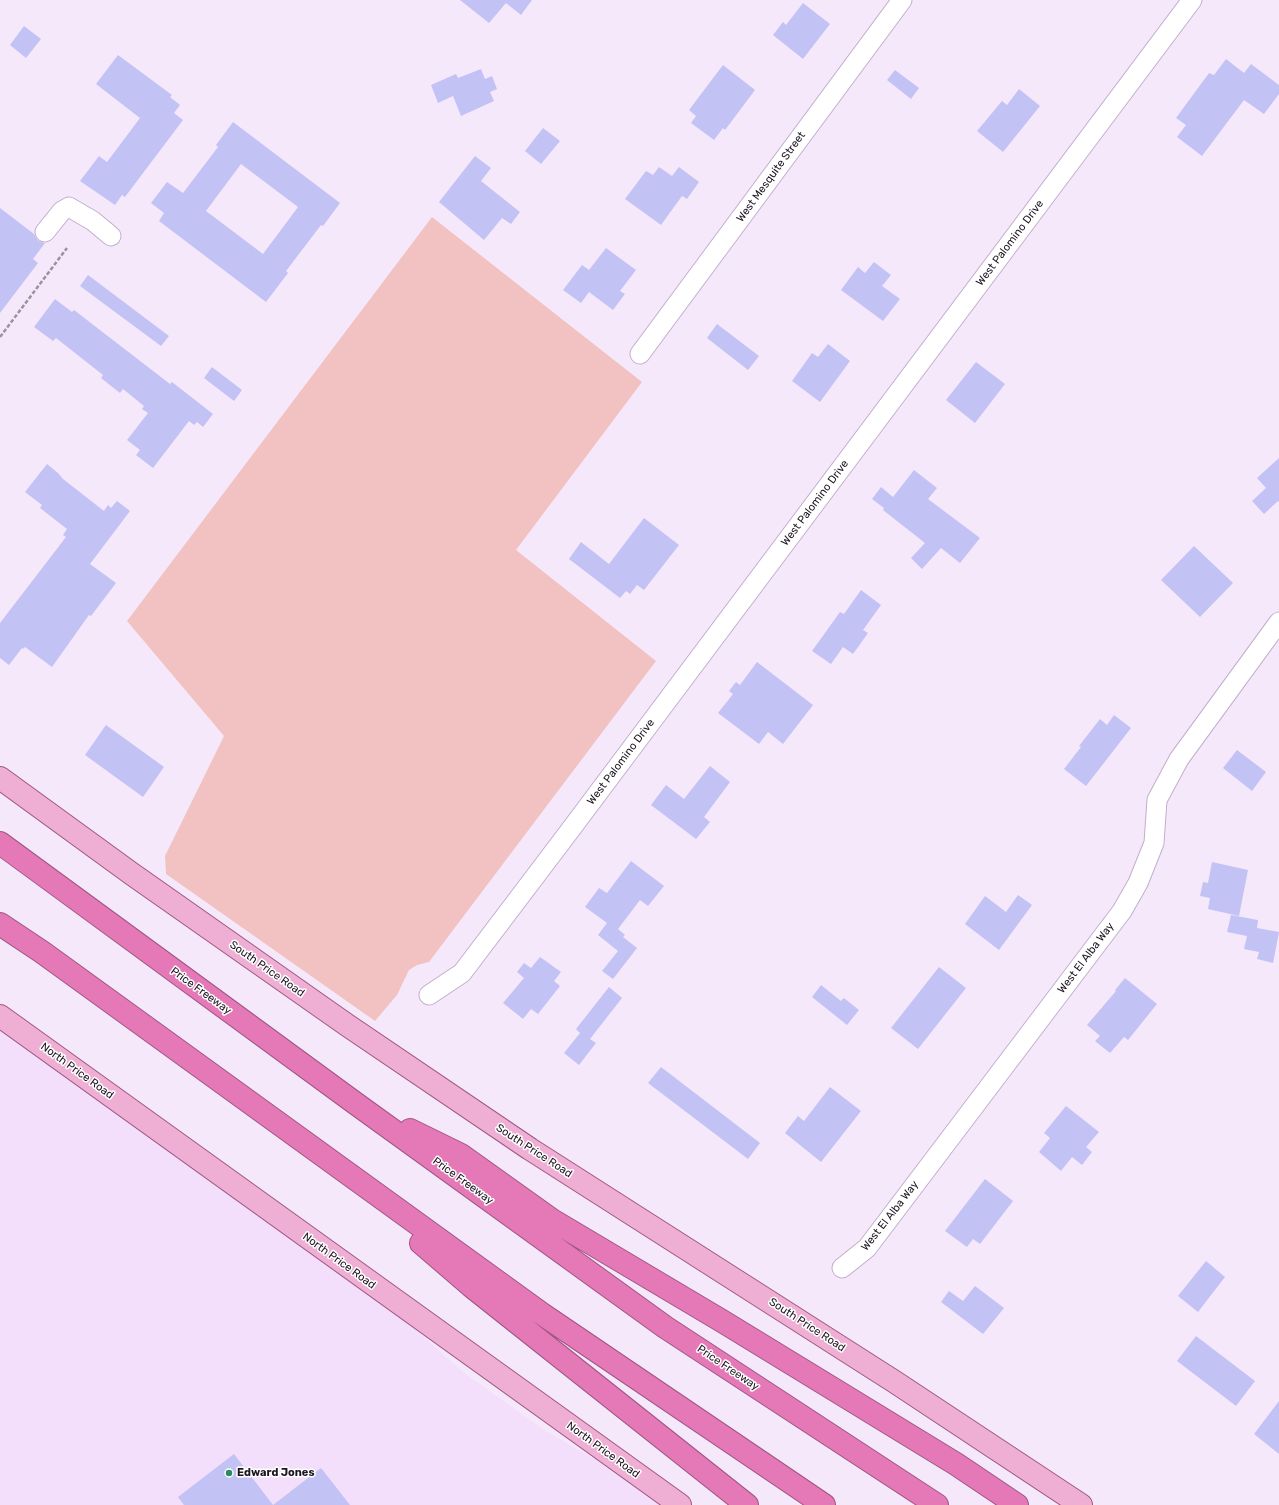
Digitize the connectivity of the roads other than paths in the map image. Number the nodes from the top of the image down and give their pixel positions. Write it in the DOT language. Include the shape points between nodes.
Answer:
graph roads {
  1 [pos="1192,0"];
  2 [pos="898,1"];
  3 [pos="45,232"];
  4 [pos="112,236"];
  5 [pos="640,354"];
  6 [pos="1279,622"];
  7 [pos="1,780"];
  8 [pos="0,843"];
  9 [pos="0,924"];
  10 [pos="428,995"];
  11 [pos="0,1016"];
  12 [pos="354,1104"];
  13 [pos="309,1145"];
  14 [pos="842,1268"];
  15 [pos="680,1505"];
  16 [pos="747,1505"];
  17 [pos="824,1505"];
  18 [pos="937,1505"];
  19 [pos="1017,1505"];
  20 [pos="1081,1505"];
  1 -- 10 [label="street, West Palomino Drive" via="462,973"];
  2 -- 5 [label="street, West Mesquite Street"];
  3 -- 4 [label="street" via="62,211 69,208 94,221"];
  6 -- 14 [label="street, West El Alba Way" via="1179,759 1157,800 1154,844 1138,883 1122,911 867,1248"];
  7 -- 20 [label="main road, South Price Road" via="347,1025 530,1149 895,1382"];
  8 -- 12 [label="highway, Price Freeway"];
  9 -- 13 [label="highway"];
  11 -- 15 [label="main road, North Price Road"];
  12 -- 18 [label="highway, Price Freeway" via="665,1327"];
  12 -- 19 [label="highway" via="461,1155 552,1220 956,1464"];
  13 -- 16 [label="highway" via="471,1286"];
  13 -- 17 [label="highway" via="542,1314"];
}
